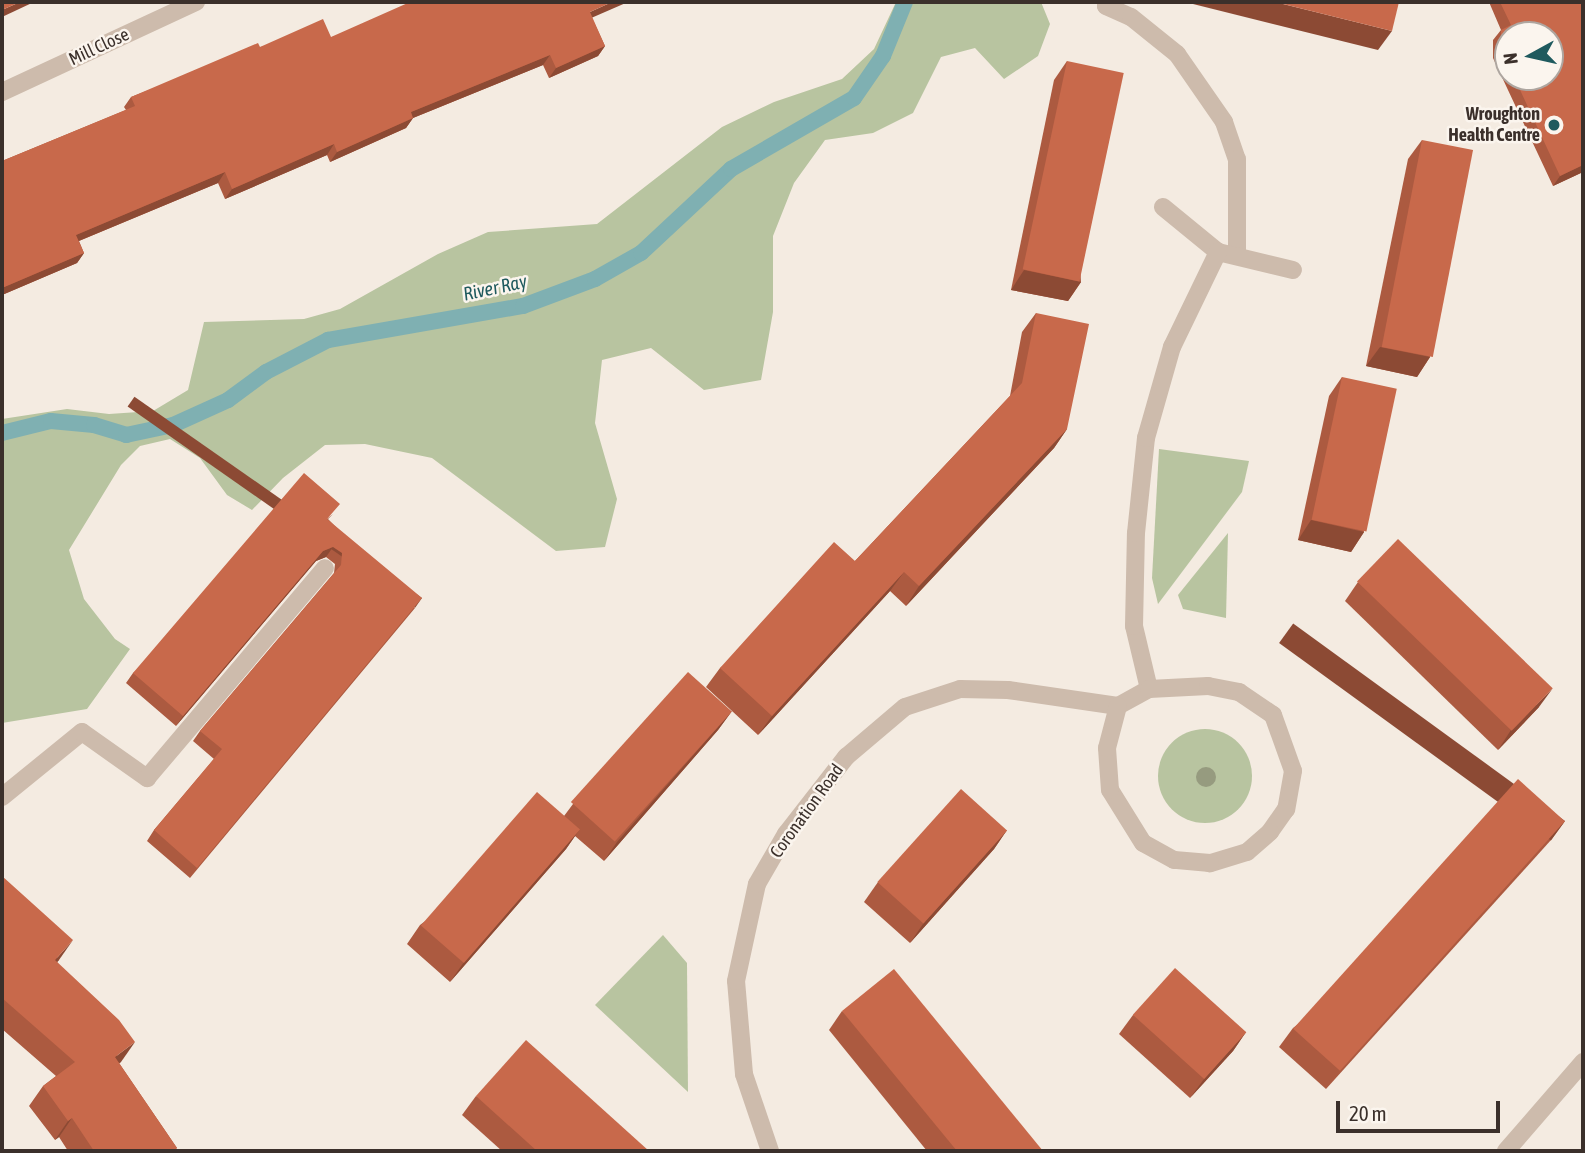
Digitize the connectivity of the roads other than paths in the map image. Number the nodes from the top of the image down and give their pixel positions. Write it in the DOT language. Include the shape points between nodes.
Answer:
graph roads {
  1 [pos="196,2"];
  2 [pos="1107,2"];
  3 [pos="2,92"];
  4 [pos="1163,207"];
  5 [pos="1218,252"];
  6 [pos="1237,256"];
  7 [pos="1293,270"];
  8 [pos="325,568"];
  9 [pos="1149,689"];
  10 [pos="1118,706"];
  11 [pos="2,797"];
  12 [pos="1583,1062"];
  13 [pos="770,1151"];
  14 [pos="1506,1151"];
  1 -- 3 [label="street, Mill Close"];
  2 -- 6 [label="street" via="1177,54 1224,122 1237,159"];
  4 -- 5 [label="street"];
  5 -- 6 [label="street"];
  5 -- 9 [label="street" via="1172,347 1146,438 1136,533 1134,626"];
  6 -- 7 [label="street"];
  8 -- 11 [label="street" via="147,778 82,732"];
  9 -- 10 [label="street"];
  9 -- 10 [label="street" via="1208,686 1239,692 1273,715 1293,772 1286,809 1270,832 1247,852 1210,863 1174,860 1143,843 1110,790 1107,748"];
  10 -- 13 [label="street, Coronation Road" via="1008,690 960,689 905,707 846,757 786,834 757,884 736,981 744,1074"];
  12 -- 14 [label="street"];
}
